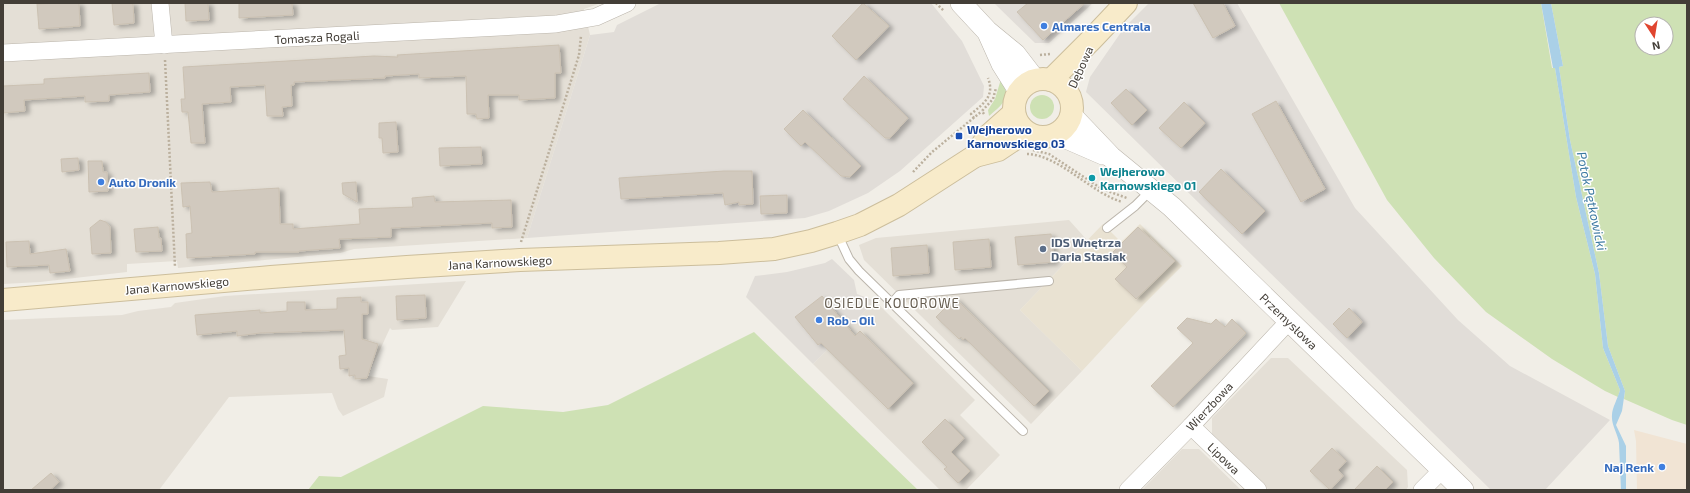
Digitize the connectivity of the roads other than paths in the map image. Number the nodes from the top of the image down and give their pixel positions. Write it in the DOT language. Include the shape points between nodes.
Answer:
graph roads {
  1 [pos="160,3"];
  2 [pos="627,3"];
  3 [pos="1126,3"];
  4 [pos="953,8"];
  5 [pos="1092,39"];
  6 [pos="164,46"];
  7 [pos="3,54"];
  8 [pos="1035,83"];
  9 [pos="1068,94"];
  10 [pos="1014,113"];
  11 [pos="1071,115"];
  12 [pos="1057,134"];
  13 [pos="1028,141"];
  14 [pos="974,156"];
  15 [pos="1111,158"];
  16 [pos="1142,199"];
  17 [pos="1107,228"];
  18 [pos="837,233"];
  19 [pos="1049,281"];
  20 [pos="3,300"];
  21 [pos="892,303"];
  22 [pos="1289,321"];
  23 [pos="1191,426"];
  24 [pos="1023,431"];
  25 [pos="1442,470"];
  26 [pos="1128,490"];
  27 [pos="1258,490"];
  28 [pos="1422,490"];
  29 [pos="1463,490"];
  1 -- 6 [label="street"];
  2 -- 6 [label="street, Tomasza Rogali" via="596,17 549,25"];
  3 -- 5 [label="main road, Dębowa"];
  4 -- 8 [label="street" via="987,31 1002,64"];
  5 -- 8 [label="main road, Dębowa"];
  5 -- 9 [label="main road, Dębowa"];
  6 -- 7 [label="street, Tomasza Rogali"];
  8 -- 9 [label="main road" via="1061,85"];
  8 -- 10 [label="main road" via="1014,102"];
  9 -- 11 [label="main road" via="1072,104"];
  10 -- 13 [label="main road"];
  10 -- 14 [label="main road, Jana Karnowskiego" via="988,136"];
  11 -- 12 [label="main road" via="1066,126"];
  11 -- 15 [label="street, Przemysłowa"];
  12 -- 13 [label="main road" via="1035,136"];
  12 -- 15 [label="street, Przemysłowa"];
  13 -- 14 [label="main road, Jana Karnowskiego"];
  14 -- 18 [label="main road, Jana Karnowskiego" via="899,205 860,225"];
  15 -- 16 [label="street, Przemysłowa"];
  16 -- 17 [label="lane"];
  16 -- 22 [label="street, Przemysłowa" via="1172,207"];
  18 -- 20 [label="main road, Jana Karnowskiego" via="774,249 520,260 271,277"];
  18 -- 21 [label="lane" via="849,259"];
  19 -- 21 [label="lane" via="899,295"];
  21 -- 24 [label="lane"];
  22 -- 23 [label="street, Wierzbowa"];
  22 -- 25 [label="street, Przemysłowa"];
  23 -- 26 [label="street, Wierzbowa"];
  23 -- 27 [label="street, Lipowa"];
  25 -- 28 [label="street"];
  25 -- 29 [label="street, Przemysłowa"];
}
